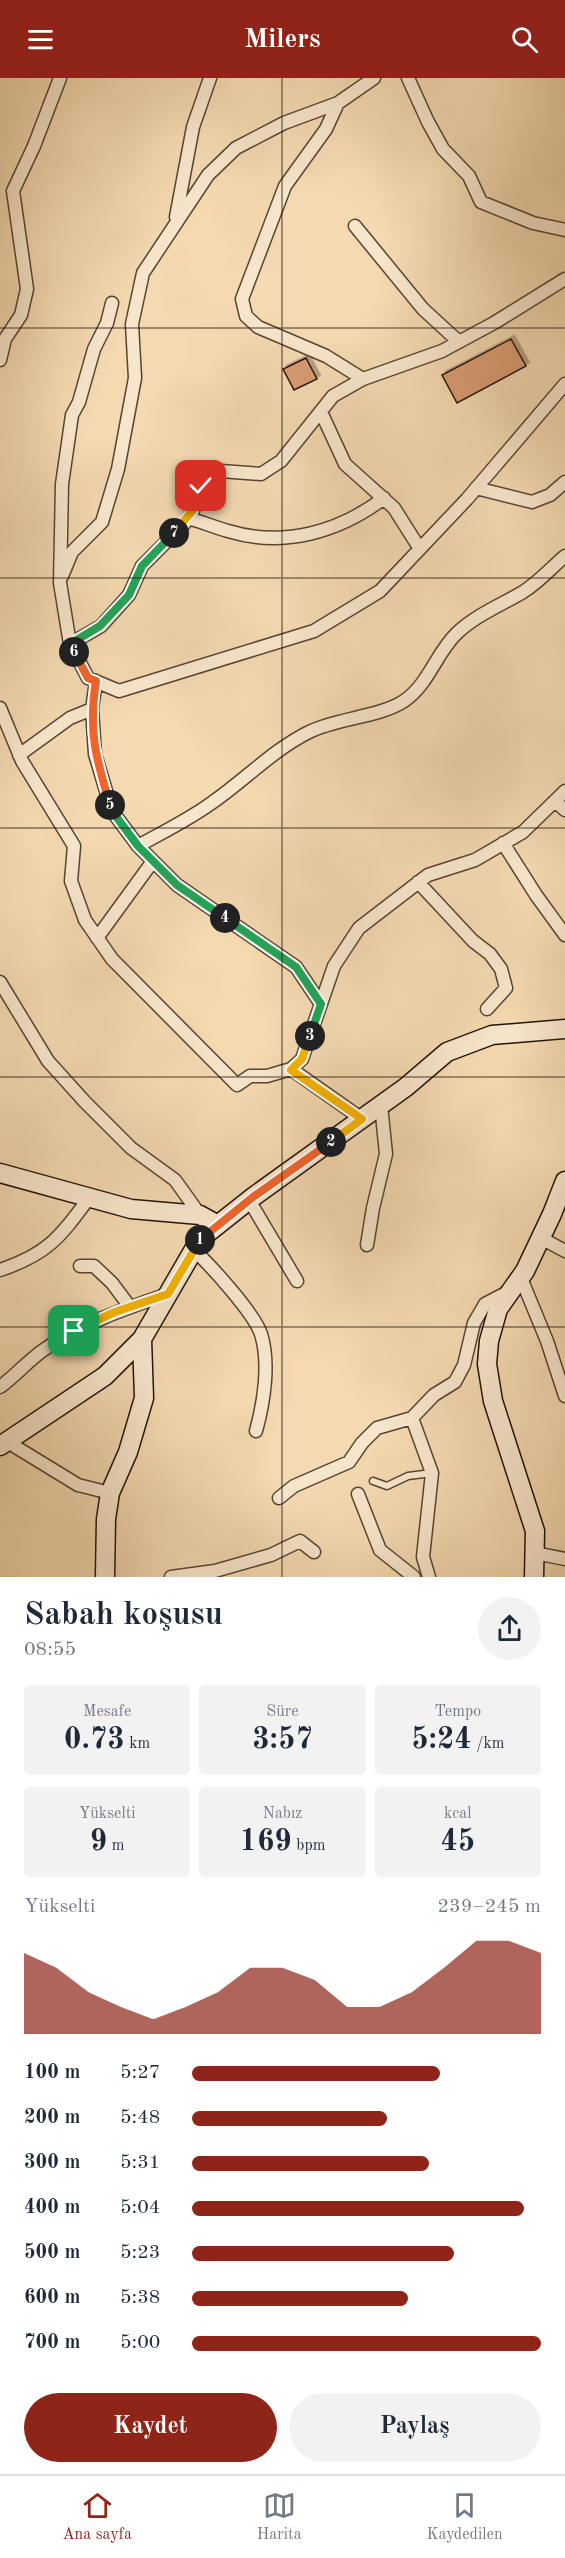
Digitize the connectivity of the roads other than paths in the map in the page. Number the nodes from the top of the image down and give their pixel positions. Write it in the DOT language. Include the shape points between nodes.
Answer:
graph roads {
  1 [pos="60,78"];
  2 [pos="210,78"];
  3 [pos="374,78"];
  4 [pos="408,78"];
  5 [pos="338,104"];
  6 [pos="174,224"];
  7 [pos="355,226"];
  8 [pos="565,230"];
  9 [pos="565,279"];
  10 [pos="112,303"];
  11 [pos="459,342"];
  12 [pos="0,360"];
  13 [pos="363,379"];
  14 [pos="565,384"];
  15 [pos="321,412"];
  16 [pos="565,482"];
  17 [pos="476,488"];
  18 [pos="384,498"];
  19 [pos="188,518"];
  20 [pos="420,549"];
  21 [pos="565,556"];
  22 [pos="60,583"];
  23 [pos="70,644"];
  24 [pos="96,681"];
  25 [pos="0,708"];
  26 [pos="92,709"];
  27 [pos="19,754"];
  28 [pos="565,791"];
  29 [pos="555,801"];
  30 [pos="565,810"];
  31 [pos="503,843"];
  32 [pos="138,846"];
  33 [pos="153,861"];
  34 [pos="418,882"];
  35 [pos="565,935"];
  36 [pos="98,938"];
  37 [pos="0,982"];
  38 [pos="321,1004"];
  39 [pos="487,1009"];
  40 [pos="565,1029"];
  41 [pos="291,1070"];
  42 [pos="381,1105"];
  43 [pos="362,1119"];
  44 [pos="0,1173"];
  45 [pos="565,1181"];
  46 [pos="89,1198"];
  47 [pos="249,1200"];
  48 [pos="200,1215"];
  49 [pos="218,1225"];
  50 [pos="541,1238"];
  51 [pos="367,1245"];
  52 [pos="194,1250"];
  53 [pos="565,1251"];
  54 [pos="80,1266"];
  55 [pos="0,1270"];
  56 [pos="297,1281"];
  57 [pos="516,1284"];
  58 [pos="168,1294"];
  59 [pos="130,1307"];
  60 [pos="142,1339"];
  61 [pos="0,1387"];
  62 [pos="565,1396"];
  63 [pos="412,1418"];
  64 [pos="255,1431"];
  65 [pos="3,1443"];
  66 [pos="432,1473"];
  67 [pos="373,1481"];
  68 [pos="110,1493"];
  69 [pos="358,1494"];
  70 [pos="279,1497"];
  71 [pos="314,1552"];
  72 [pos="534,1553"];
  73 [pos="565,1559"];
  74 [pos="105,1577"];
  75 [pos="171,1577"];
  76 [pos="414,1577"];
  77 [pos="429,1577"];
  78 [pos="534,1577"];
  1 -- 12 [label="street" via="13,191 27,289 21,315 5,339"];
  2 -- 6 [label="street" via="193,127"];
  3 -- 5 [label="street"];
  4 -- 8 [label="street" via="443,149 469,176 481,202 533,223"];
  5 -- 6 [label="street" via="284,123 236,148 208,175"];
  5 -- 13 [label="street" via="326,129 285,186 242,299 246,316 258,327 326,356"];
  6 -- 22 [label="street" via="143,273 132,324 135,378 118,469 102,522 72,552"];
  7 -- 11 [label="street" via="423,309"];
  9 -- 11 [label="street"];
  10 -- 22 [label="street" via="72,415 62,484"];
  11 -- 13 [label="street"];
  13 -- 15 [label="street" via="333,396"];
  14 -- 17 [label="street"];
  15 -- 18 [label="street" via="345,464"];
  15 -- 19 [label="street" via="281,461 261,474 213,474 201,486"];
  16 -- 17 [label="street" via="550,495 532,502"];
  17 -- 20 [label="street"];
  18 -- 19 [label="street" via="333,528 302,537 229,532"];
  18 -- 20 [label="street"];
  19 -- 23 [label="street" via="142,566 129,595 100,626"];
  20 -- 24 [label="street" via="380,591 314,631 119,691"];
  21 -- 32 [label="street" via="531,586 459,632 428,676 404,701 308,733 252,770 212,803"];
  22 -- 23 [label="street"];
  23 -- 24 [label="street" via="88,678"];
  24 -- 26 [label="street"];
  25 -- 27 [label="street"];
  26 -- 27 [label="street" via="70,718"];
  26 -- 32 [label="street" via="94,754 112,811"];
  27 -- 36 [label="street" via="74,846 71,881 86,920"];
  28 -- 29 [label="street"];
  29 -- 30 [label="street"];
  29 -- 31 [label="street" via="523,832"];
  31 -- 34 [label="street" via="475,860"];
  31 -- 35 [label="street"];
  32 -- 33 [label="street"];
  33 -- 36 [label="street"];
  33 -- 38 [label="street" via="177,885 296,967"];
  34 -- 38 [label="street" via="359,928 334,966"];
  34 -- 39 [label="street" via="501,969 506,988"];
  36 -- 41 [label="street" via="138,987 237,1085 250,1076"];
  37 -- 48 [label="street" via="48,1061 131,1148 174,1180"];
  38 -- 41 [label="street" via="302,1059"];
  40 -- 42 [label="street" via="492,1035 447,1052"];
  41 -- 43 [label="street"];
  42 -- 43 [label="street"];
  42 -- 51 [label="street" via="386,1154"];
  43 -- 47 [label="street"];
  44 -- 46 [label="street"];
  45 -- 50 [label="street"];
  46 -- 48 [label="street" via="131,1209"];
  46 -- 55 [label="street" via="43,1252"];
  47 -- 49 [label="street"];
  47 -- 56 [label="street"];
  48 -- 49 [label="street"];
  49 -- 52 [label="street" via="200,1239"];
  50 -- 53 [label="street"];
  50 -- 57 [label="street"];
  52 -- 58 [label="street"];
  52 -- 64 [label="street" via="261,1332 264,1400"];
  54 -- 59 [label="street" via="94,1266"];
  57 -- 62 [label="street" via="547,1341"];
  57 -- 63 [label="street" via="485,1304 474,1323 464,1365 455,1382 434,1395"];
  57 -- 72 [label="street" via="498,1309 489,1341 488,1364 493,1401 535,1531"];
  58 -- 59 [label="street"];
  58 -- 60 [label="street"];
  59 -- 61 [label="street" via="74,1331 40,1352"];
  60 -- 65 [label="street" via="105,1376"];
  60 -- 68 [label="street" via="144,1398 128,1452"];
  63 -- 66 [label="street"];
  63 -- 70 [label="street" via="377,1428 349,1462 294,1486"];
  65 -- 68 [label="street" via="78,1485"];
  66 -- 67 [label="lane" via="408,1476 387,1486"];
  66 -- 77 [label="street" via="423,1557"];
  68 -- 74 [label="street"];
  69 -- 76 [label="street" via="380,1550"];
  71 -- 75 [label="street" via="300,1541 271,1555 215,1571"];
  72 -- 73 [label="street"];
  72 -- 78 [label="street"];
}
